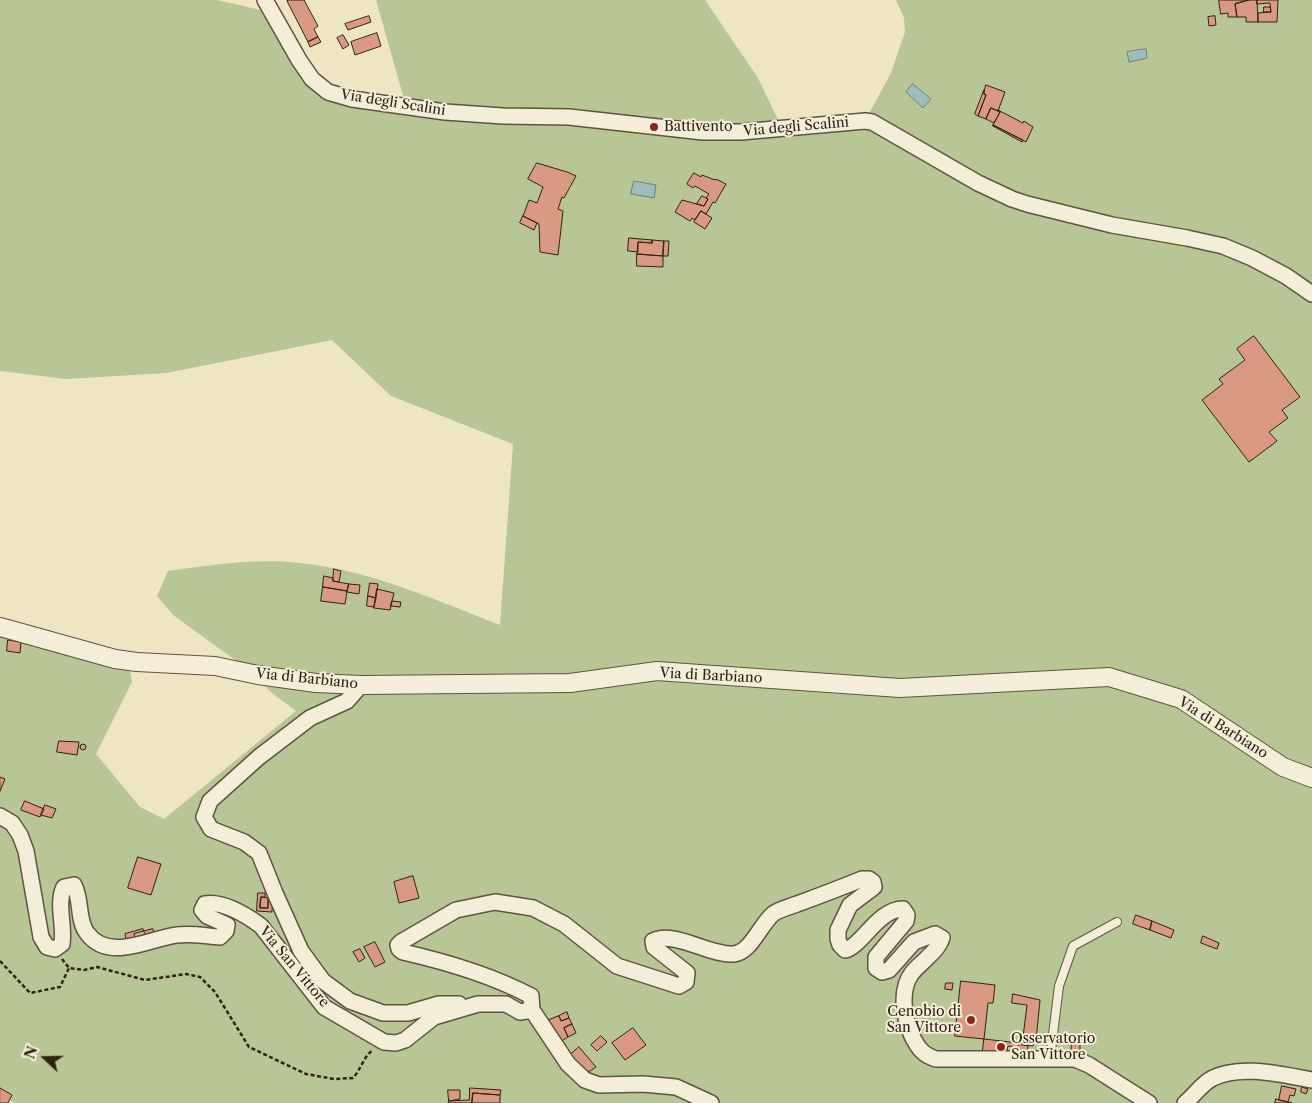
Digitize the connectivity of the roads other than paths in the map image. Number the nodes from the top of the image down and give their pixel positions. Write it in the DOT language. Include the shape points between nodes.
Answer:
graph roads {
  1 [pos="266,0"];
  2 [pos="1312,294"];
  3 [pos="0,627"];
  4 [pos="361,685"];
  5 [pos="1312,778"];
  6 [pos="0,816"];
  7 [pos="1117,922"];
  8 [pos="478,1004"];
  9 [pos="532,1010"];
  10 [pos="1050,1059"];
  11 [pos="1312,1080"];
  12 [pos="711,1103"];
  13 [pos="1149,1103"];
  14 [pos="1184,1103"];
  1 -- 2 [label="street, Via degli Scalini" via="312,79 328,92 352,99 446,112 568,117 703,132 872,122 1012,199 1112,225 1223,246 1286,276"];
  3 -- 4 [label="street, Via di Barbiano" via="122,660 215,666 316,683"];
  4 -- 5 [label="street, Via di Barbiano" via="570,683 657,672 900,688 1109,677 1181,699 1283,767"];
  4 -- 8 [label="street, Via San Vittore" via="347,701 310,718 259,756 210,801 204,817 211,829 244,842 259,853 301,951 323,981 350,1000 383,1013 408,1013 439,1004"];
  6 -- 8 [label="street, Via San Vittore" via="12,823 26,850 41,937 47,947 55,949 62,944 60,896 64,887 74,885 78,892 82,923 87,933 105,946 120,948 178,935 220,936 227,925 202,910 205,904 215,903 251,918 261,926 324,1007 384,1042 405,1040 434,1017"];
  7 -- 10 [label="lane" via="1073,946 1059,986"];
  8 -- 9 [label="street, Via San Vittore" via="506,1004 520,1012"];
  9 -- 10 [label="street" via="530,996 506,983 440,960 402,952 398,945 456,910 496,902 533,908 564,924 617,966 680,986 686,982 687,973 654,947 653,941 670,939 736,954 746,949 774,912 869,879 874,887 850,905 838,930 840,945 845,950 896,909 903,909 906,921 876,957 876,968 882,972 889,970 914,942 935,934 942,938 940,945 912,974 906,988 904,1004 908,1028 926,1056 936,1059"];
  9 -- 12 [label="street" via="568,1064 585,1080 599,1084 676,1087"];
  10 -- 13 [label="street" via="1076,1059"];
  11 -- 14 [label="street" via="1257,1070 1228,1073 1205,1083"];
}
